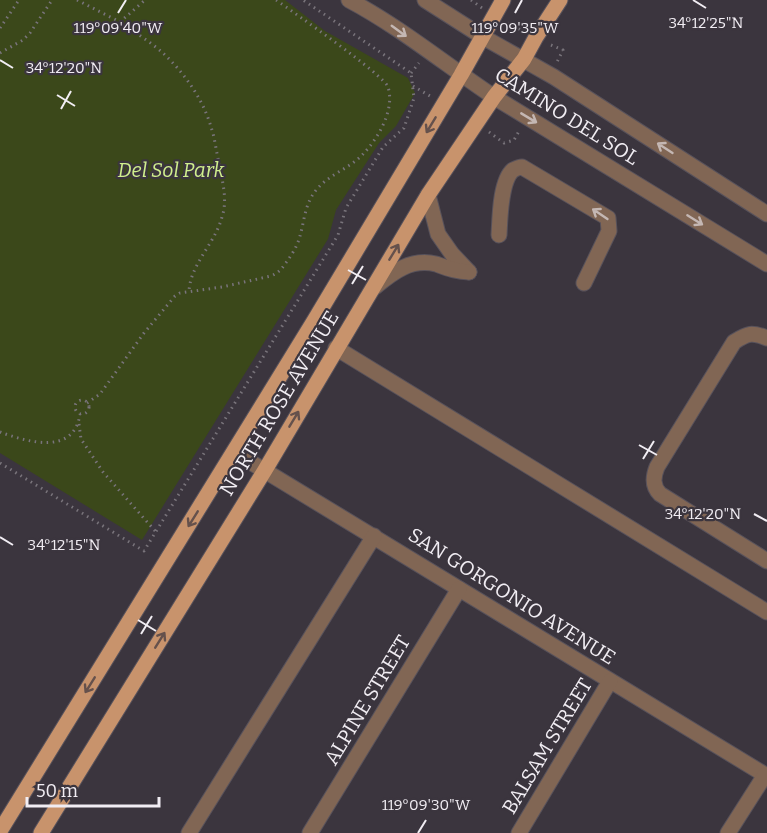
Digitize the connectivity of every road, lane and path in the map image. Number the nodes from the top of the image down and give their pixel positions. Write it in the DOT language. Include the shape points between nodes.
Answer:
graph roads {
  1 [pos="20,0"];
  2 [pos="52,0"];
  3 [pos="77,0"];
  4 [pos="145,0"];
  5 [pos="276,0"];
  6 [pos="303,0"];
  7 [pos="349,0"];
  8 [pos="425,0"];
  9 [pos="503,0"];
  10 [pos="560,0"];
  11 [pos="120,22"];
  12 [pos="0,28"];
  13 [pos="483,37"];
  14 [pos="0,52"];
  15 [pos="524,60"];
  16 [pos="461,75"];
  17 [pos="494,97"];
  18 [pos="428,195"];
  19 [pos="767,214"];
  20 [pos="499,235"];
  21 [pos="767,264"];
  22 [pos="584,283"];
  23 [pos="371,291"];
  24 [pos="189,292"];
  25 [pos="767,338"];
  26 [pos="336,348"];
  27 [pos="87,403"];
  28 [pos="80,414"];
  29 [pos="79,424"];
  30 [pos="0,432"];
  31 [pos="234,452"];
  32 [pos="0,463"];
  33 [pos="265,470"];
  34 [pos="156,532"];
  35 [pos="374,536"];
  36 [pos="767,561"];
  37 [pos="459,589"];
  38 [pos="767,612"];
  39 [pos="610,681"];
  40 [pos="766,776"];
  41 [pos="0,831"];
  42 [pos="41,833"];
  43 [pos="189,833"];
  44 [pos="310,833"];
  45 [pos="519,833"];
  46 [pos="728,833"];
  1 -- 12 [label="path"];
  2 -- 14 [label="path" via="23,40"];
  3 -- 11 [label="path"];
  4 -- 11 [label="path"];
  5 -- 24 [label="path" via="387,84 387,116 364,154 328,178 313,194 295,248 278,273"];
  6 -- 34 [label="path" via="411,73 414,98 404,128 383,147 346,208 338,235"];
  7 -- 16 [label="street, CAMINO DEL SOL, one-way" via="376,14"];
  8 -- 13 [label="street, CAMINO DEL SOL"];
  9 -- 13 [label="main road, NORTH ROSE AVENUE"];
  10 -- 15 [label="main road, NORTH ROSE AVENUE"];
  11 -- 24 [label="path" via="163,53 187,79 211,127 225,203 214,237 191,275"];
  13 -- 15 [label="street, CAMINO DEL SOL"];
  13 -- 16 [label="main road, NORTH ROSE AVENUE"];
  15 -- 17 [label="main road, NORTH ROSE AVENUE"];
  19 -- 15 [label="street, CAMINO DEL SOL, one-way"];
  16 -- 17 [label="street, CAMINO DEL SOL"];
  16 -- 31 [label="main road, NORTH ROSE AVENUE, one-way"];
  17 -- 18 [label="main road, NORTH ROSE AVENUE"];
  17 -- 21 [label="street, CAMINO DEL SOL, one-way"];
  23 -- 18 [label="main road, NORTH ROSE AVENUE, one-way"];
  18 -- 23 [label="street" via="438,234 468,272 421,262 401,267"];
  22 -- 20 [label="street, one-way" via="609,231 608,218 522,166 507,177"];
  23 -- 26 [label="main road, NORTH ROSE AVENUE"];
  24 -- 27 [label="path" via="175,296 100,394"];
  25 -- 36 [label="street" via="751,333 734,342 654,474 655,489 660,494"];
  33 -- 26 [label="main road, NORTH ROSE AVENUE, one-way"];
  26 -- 38 [label="street"];
  27 -- 28 [label="path" via="88,411"];
  27 -- 28 [label="path" via="77,402 75,409"];
  28 -- 29 [label="path"];
  29 -- 30 [label="path" via="60,441 41,443"];
  29 -- 34 [label="path" via="81,439 103,472"];
  31 -- 33 [label="street, SAN GORGONIO AVENUE"];
  31 -- 41 [label="main road, NORTH ROSE AVENUE, one-way"];
  32 -- 34 [label="path" via="144,551"];
  33 -- 35 [label="street, SAN GORGONIO AVENUE"];
  42 -- 33 [label="main road, NORTH ROSE AVENUE, one-way"];
  35 -- 37 [label="street, SAN GORGONIO AVENUE"];
  35 -- 43 [label="street"];
  37 -- 39 [label="street, SAN GORGONIO AVENUE"];
  37 -- 44 [label="street, ALPINE STREET"];
  39 -- 40 [label="street, SAN GORGONIO AVENUE"];
  39 -- 45 [label="street, BALSAM STREET"];
  40 -- 46 [label="street"];
}
